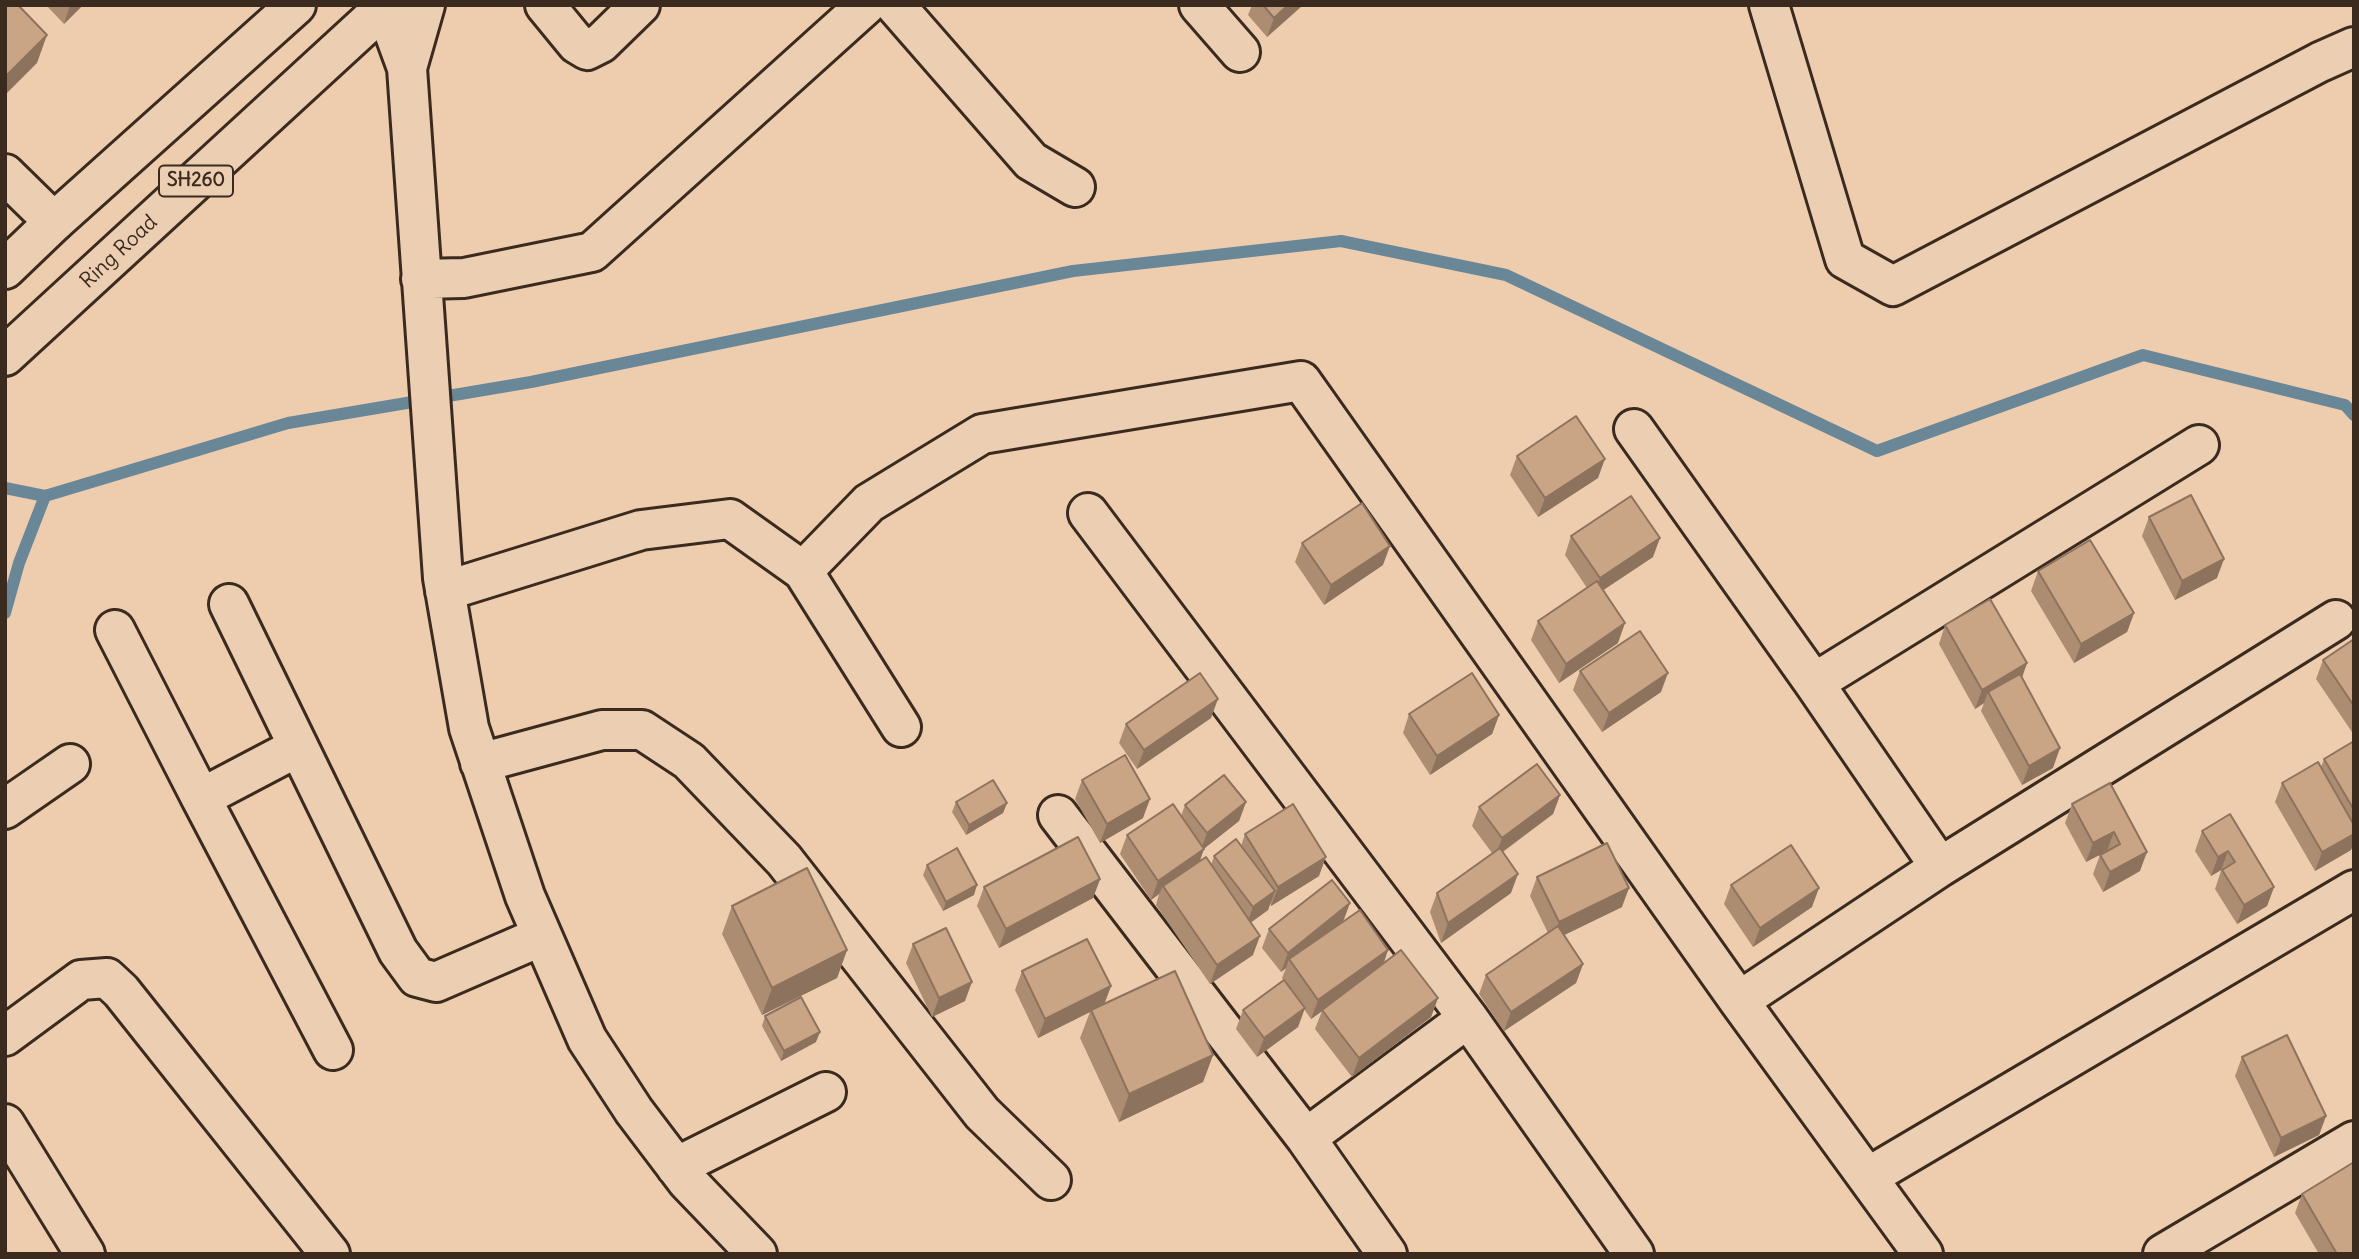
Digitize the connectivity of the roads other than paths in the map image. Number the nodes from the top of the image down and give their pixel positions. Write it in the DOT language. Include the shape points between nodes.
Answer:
graph roads {
  1 [pos="264,5"];
  2 [pos="296,5"];
  3 [pos="425,5"];
  4 [pos="545,5"];
  5 [pos="640,5"];
  6 [pos="866,5"];
  7 [pos="895,5"];
  8 [pos="1199,5"];
  9 [pos="1769,5"];
  10 [pos="385,6"];
  11 [pos="252,45"];
  12 [pos="2354,47"];
  13 [pos="1240,52"];
  14 [pos="407,68"];
  15 [pos="5,174"];
  16 [pos="1075,187"];
  17 [pos="54,222"];
  18 [pos="5,269"];
  19 [pos="422,279"];
  20 [pos="5,356"];
  21 [pos="1634,429"];
  22 [pos="2199,445"];
  23 [pos="1088,513"];
  24 [pos="803,571"];
  25 [pos="445,591"];
  26 [pos="229,604"];
  27 [pos="2336,620"];
  28 [pos="115,630"];
  29 [pos="1814,683"];
  30 [pos="901,727"];
  31 [pos="298,747"];
  32 [pos="480,763"];
  33 [pos="69,764"];
  34 [pos="201,798"];
  35 [pos="5,809"];
  36 [pos="1058,815"];
  37 [pos="1940,867"];
  38 [pos="2354,890"];
  39 [pos="542,936"];
  40 [pos="1739,1000"];
  41 [pos="1468,1017"];
  42 [pos="5,1036"];
  43 [pos="333,1050"];
  44 [pos="826,1092"];
  45 [pos="5,1124"];
  46 [pos="1306,1138"];
  47 [pos="2354,1141"];
  48 [pos="676,1167"];
  49 [pos="1868,1177"];
  50 [pos="1051,1180"];
  51 [pos="85,1254"];
  52 [pos="330,1254"];
  53 [pos="757,1254"];
  54 [pos="1387,1254"];
  55 [pos="1634,1254"];
  56 [pos="1923,1254"];
  57 [pos="2163,1254"];
  1 -- 11 [label="main road"];
  2 -- 11 [label="main road, SH260"];
  3 -- 14 [label="main road"];
  4 -- 5 [label="main road" via="587,50 601,43"];
  6 -- 19 [label="main road" via="592,251 464,278"];
  7 -- 16 [label="main road" via="1031,161"];
  8 -- 13 [label="main road"];
  9 -- 12 [label="main road" via="1845,259 1893,286"];
  10 -- 14 [label="main road"];
  10 -- 20 [label="main road, Ring Road / SH260"];
  11 -- 17 [label="main road, SH260"];
  14 -- 19 [label="main road"];
  15 -- 17 [label="main road"];
  17 -- 18 [label="main road, SH260"];
  19 -- 25 [label="main road"];
  21 -- 29 [label="main road"];
  22 -- 29 [label="main road"];
  23 -- 41 [label="main road"];
  24 -- 25 [label="main road" via="730,519 641,530"];
  24 -- 30 [label="main road"];
  24 -- 40 [label="main road" via="869,503 982,434 1301,381"];
  25 -- 32 [label="main road" via="469,728"];
  26 -- 31 [label="main road"];
  27 -- 37 [label="main road"];
  28 -- 34 [label="main road"];
  29 -- 37 [label="main road"];
  31 -- 34 [label="main road"];
  31 -- 39 [label="main road" via="398,951 417,977 436,982"];
  32 -- 39 [label="main road"];
  32 -- 50 [label="main road" via="602,730 642,730 680,754 784,860 982,1113"];
  33 -- 35 [label="main road"];
  34 -- 43 [label="main road"];
  36 -- 46 [label="main road"];
  37 -- 40 [label="main road"];
  38 -- 49 [label="main road"];
  39 -- 48 [label="main road" via="587,1039"];
  40 -- 49 [label="main road"];
  41 -- 46 [label="main road"];
  41 -- 55 [label="main road"];
  42 -- 52 [label="main road" via="81,980 107,978"];
  44 -- 48 [label="main road"];
  45 -- 51 [label="main road"];
  46 -- 54 [label="main road"];
  47 -- 57 [label="main road"];
  48 -- 53 [label="main road"];
  49 -- 56 [label="main road"];
}
